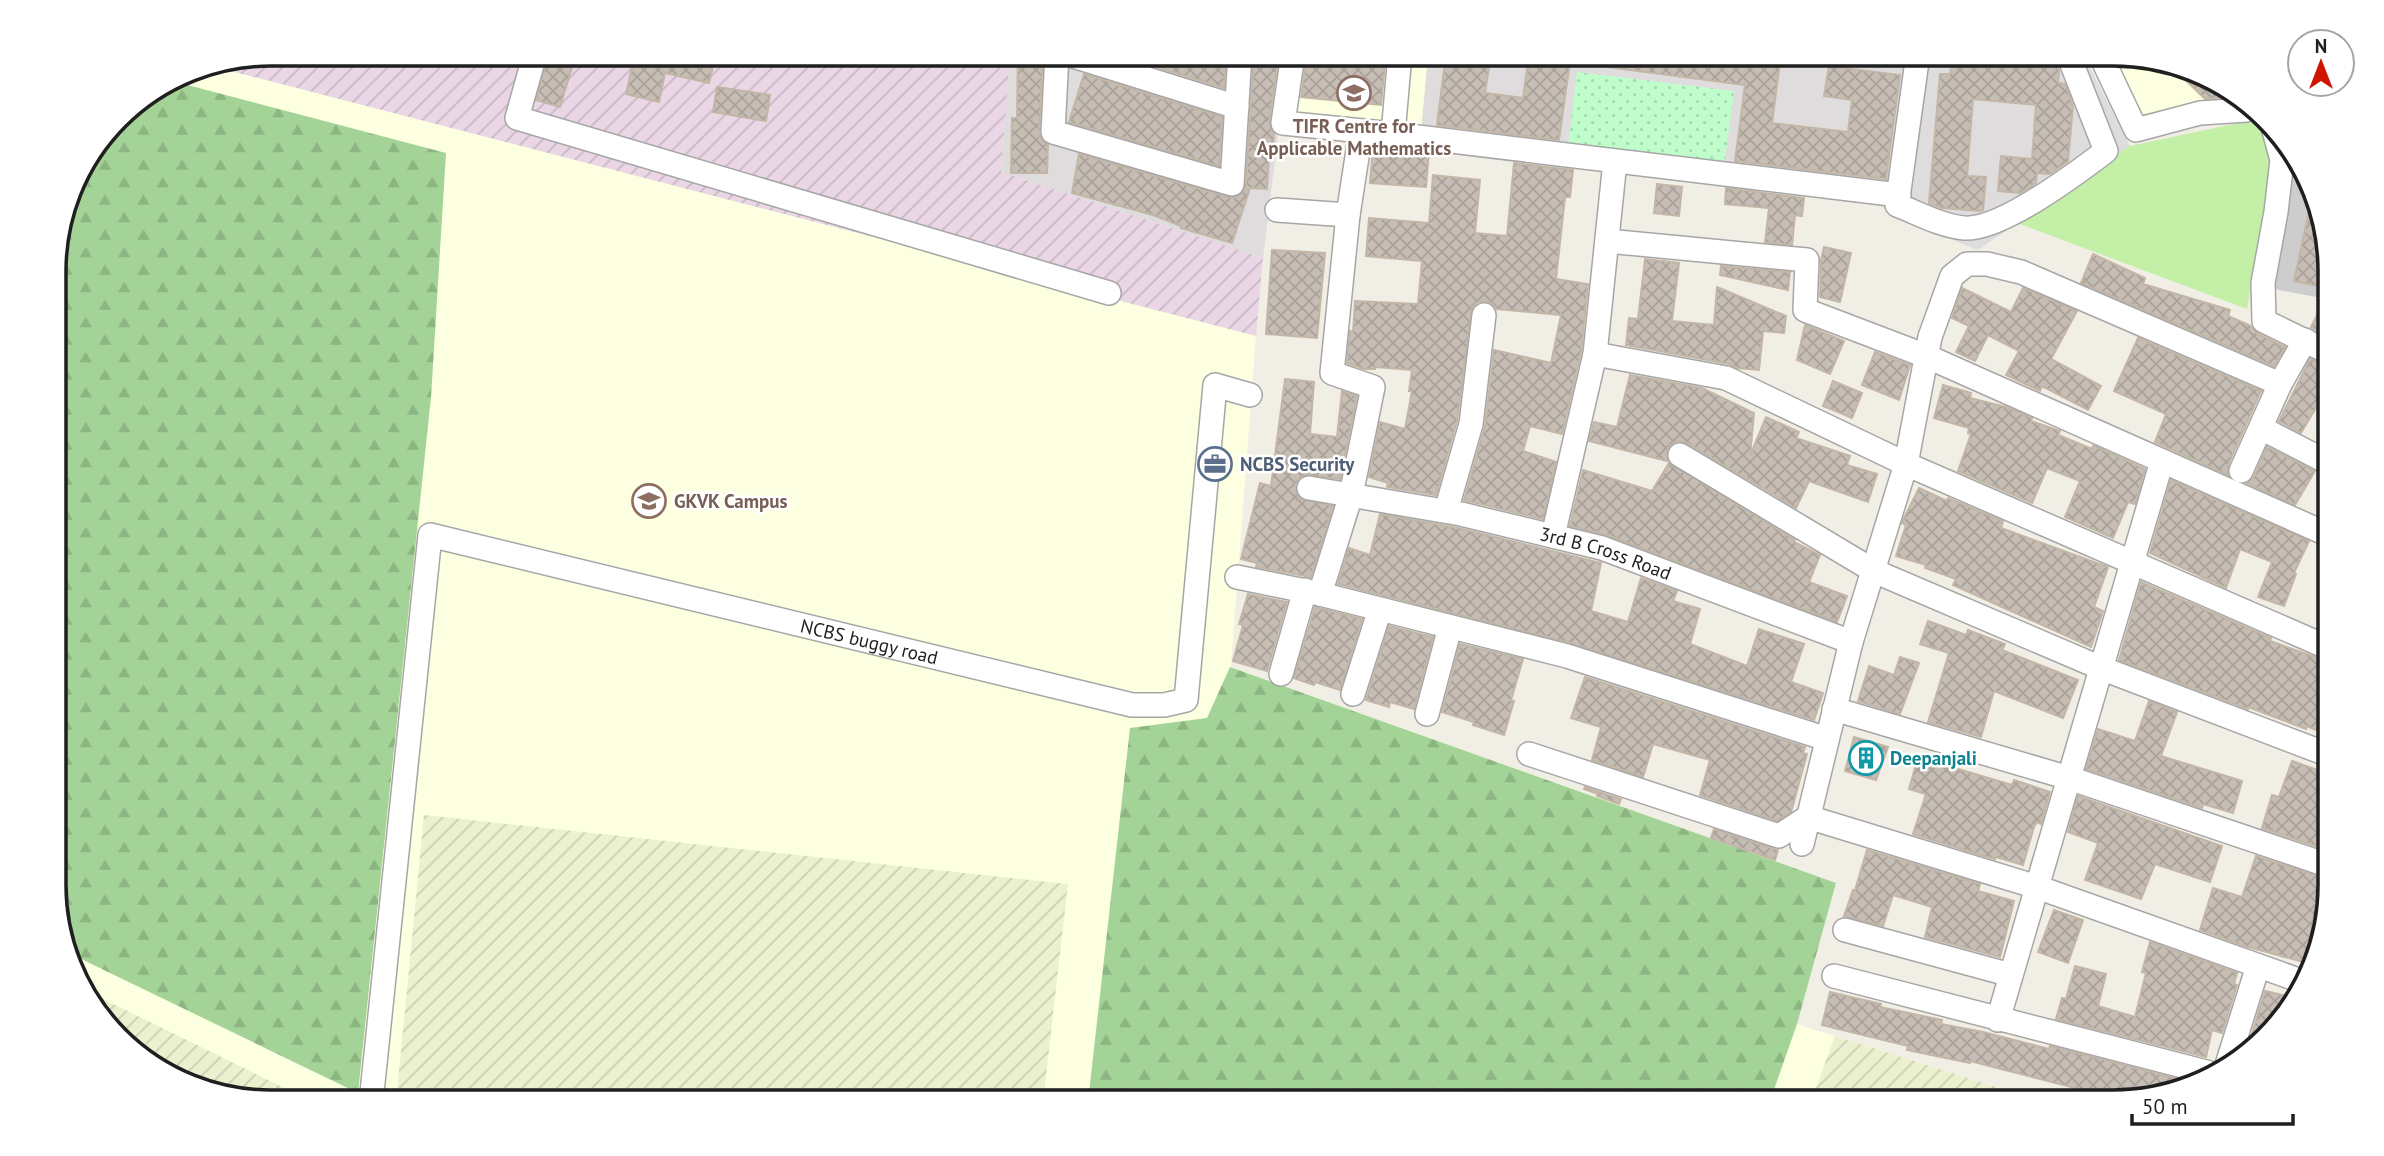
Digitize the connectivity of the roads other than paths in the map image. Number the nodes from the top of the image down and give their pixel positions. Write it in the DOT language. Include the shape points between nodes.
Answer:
graph roads {
  1 [pos="1239,66"];
  2 [pos="1291,66"];
  3 [pos="1399,66"];
  4 [pos="1916,66"];
  5 [pos="2073,66"];
  6 [pos="2106,66"];
  7 [pos="531,67"];
  8 [pos="1056,67"];
  9 [pos="1107,67"];
  10 [pos="1237,107"];
  11 [pos="2239,111"];
  12 [pos="1393,134"];
  13 [pos="1359,144"];
  14 [pos="2281,155"];
  15 [pos="1614,171"];
  16 [pos="1899,195"];
  17 [pos="1277,210"];
  18 [pos="1348,215"];
  19 [pos="1607,241"];
  20 [pos="1109,293"];
  21 [pos="1484,315"];
  22 [pos="2305,340"];
  23 [pos="2318,347"];
  24 [pos="1595,354"];
  25 [pos="1926,356"];
  26 [pos="2280,384"];
  27 [pos="1250,395"];
  28 [pos="2261,428"];
  29 [pos="1680,455"];
  30 [pos="2318,457"];
  31 [pos="2162,461"];
  32 [pos="1906,464"];
  33 [pos="2241,471"];
  34 [pos="1309,488"];
  35 [pos="1351,495"];
  36 [pos="1446,511"];
  37 [pos="2318,530"];
  38 [pos="1553,536"];
  39 [pos="2132,564"];
  40 [pos="1874,571"];
  41 [pos="1237,577"];
  42 [pos="1313,592"];
  43 [pos="1380,609"];
  44 [pos="1450,627"];
  45 [pos="1851,642"];
  46 [pos="2318,643"];
  47 [pos="2101,668"];
  48 [pos="1282,674"];
  49 [pos="1353,694"];
  50 [pos="1834,709"];
  51 [pos="1427,714"];
  52 [pos="1827,739"];
  53 [pos="2318,750"];
  54 [pos="1529,754"];
  55 [pos="2069,778"];
  56 [pos="1808,817"];
  57 [pos="1801,844"];
  58 [pos="2318,862"];
  59 [pos="2037,887"];
  60 [pos="1845,930"];
  61 [pos="2258,966"];
  62 [pos="2011,975"];
  63 [pos="1834,976"];
  64 [pos="2294,979"];
  65 [pos="1998,1020"];
  66 [pos="2231,1052"];
  67 [pos="2198,1070"];
  68 [pos="372,1090"];
  1 -- 10 [label="street"];
  2 -- 12 [label="street" via="1283,123"];
  3 -- 12 [label="street"];
  4 -- 16 [label="street"];
  5 -- 16 [label="street" via="2106,151 2064,183 1991,222 1968,229 1897,205"];
  6 -- 11 [label="street" via="2136,130 2200,113"];
  7 -- 20 [label="street" via="517,118"];
  8 -- 10 [label="street" via="1053,132 1232,184"];
  9 -- 10 [label="street"];
  12 -- 16 [label="street"];
  13 -- 18 [label="street"];
  14 -- 22 [label="street" via="2263,282 2264,321"];
  15 -- 19 [label="street"];
  17 -- 18 [label="street"];
  18 -- 35 [label="street" via="1332,373 1373,387"];
  19 -- 24 [label="street"];
  19 -- 25 [label="street" via="1807,260 1805,310"];
  21 -- 36 [label="street" via="1471,424"];
  22 -- 23 [label="street"];
  22 -- 26 [label="street"];
  24 -- 32 [label="street" via="1726,378"];
  24 -- 38 [label="street"];
  25 -- 26 [label="street" via="1952,276 1967,264 1987,264 2021,272"];
  25 -- 31 [label="street"];
  25 -- 32 [label="street"];
  26 -- 28 [label="street"];
  27 -- 68 [label="street, NCBS buggy road" via="1215,385 1186,700 1164,705 1132,705 430,535"];
  28 -- 30 [label="street"];
  28 -- 33 [label="street"];
  29 -- 40 [label="street"];
  31 -- 37 [label="street"];
  31 -- 39 [label="street"];
  32 -- 39 [label="street"];
  32 -- 40 [label="street"];
  34 -- 35 [label="street, 3rd B Cross Road"];
  35 -- 36 [label="street, 3rd B Cross Road"];
  35 -- 42 [label="street"];
  36 -- 38 [label="street, 3rd B Cross Road"];
  38 -- 45 [label="street, 3rd B Cross Road" via="1602,548"];
  39 -- 46 [label="street"];
  39 -- 47 [label="street"];
  40 -- 45 [label="street"];
  40 -- 47 [label="street"];
  41 -- 42 [label="street"];
  42 -- 43 [label="street"];
  42 -- 48 [label="street"];
  43 -- 44 [label="street"];
  43 -- 49 [label="street"];
  44 -- 51 [label="street"];
  44 -- 52 [label="street" via="1567,656"];
  45 -- 50 [label="street"];
  47 -- 53 [label="street"];
  47 -- 55 [label="street"];
  50 -- 52 [label="street"];
  50 -- 55 [label="street"];
  52 -- 56 [label="street"];
  54 -- 56 [label="street" via="1779,836"];
  55 -- 58 [label="street"];
  55 -- 59 [label="street"];
  56 -- 57 [label="street"];
  56 -- 59 [label="street"];
  59 -- 61 [label="street"];
  59 -- 62 [label="street"];
  60 -- 62 [label="street"];
  61 -- 64 [label="street"];
  61 -- 66 [label="street"];
  62 -- 65 [label="street"];
  63 -- 65 [label="street"];
  65 -- 67 [label="street"];
}
